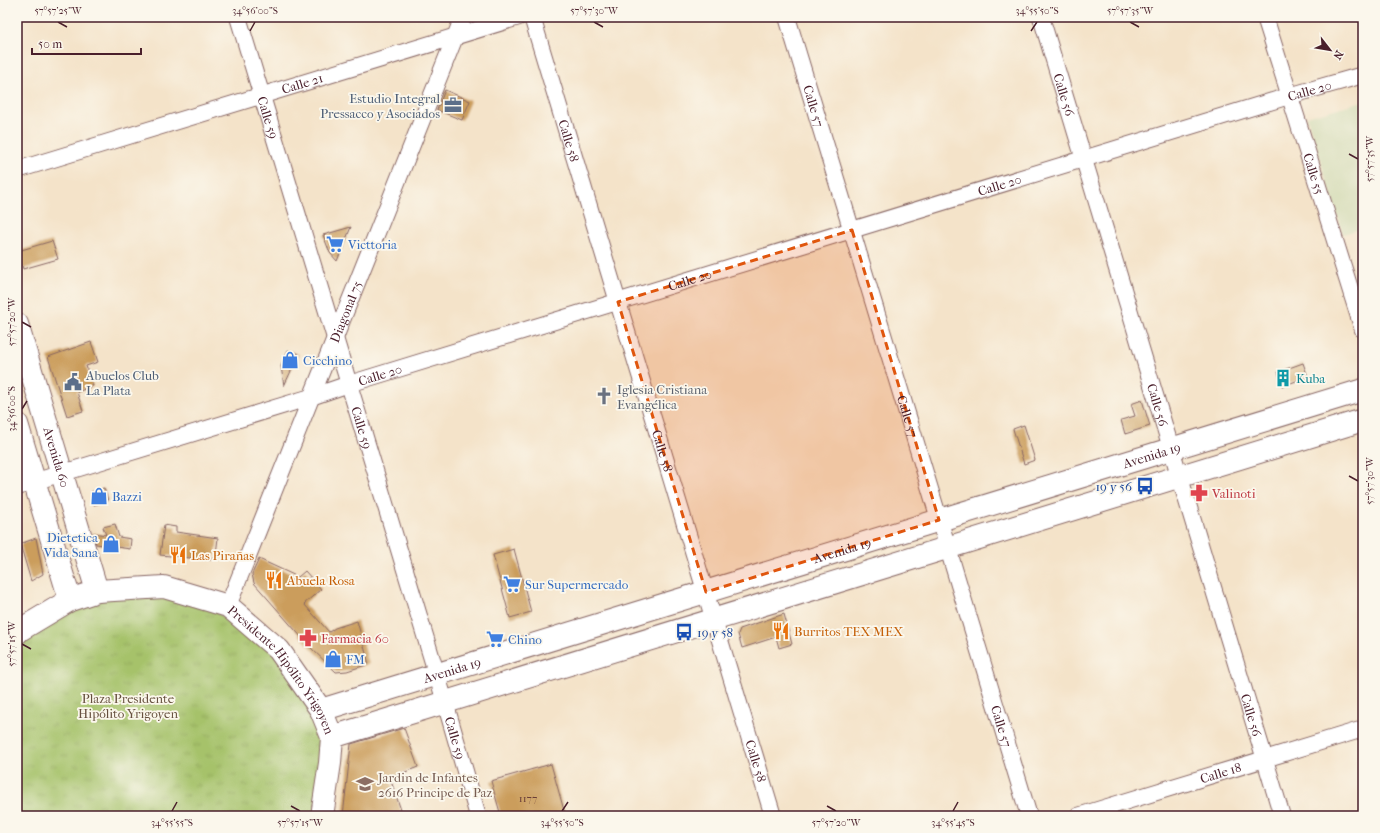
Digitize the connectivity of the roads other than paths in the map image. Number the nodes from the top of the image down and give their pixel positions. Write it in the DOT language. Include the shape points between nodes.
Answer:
graph roads {
  1 [pos="238,17"];
  2 [pos="462,17"];
  3 [pos="519,17"];
  4 [pos="532,17"];
  5 [pos="788,17"];
  6 [pos="1041,17"];
  7 [pos="1265,17"];
  8 [pos="454,38"];
  9 [pos="1363,74"];
  10 [pos="262,95"];
  11 [pos="1289,96"];
  12 [pos="1084,159"];
  13 [pos="17,170"];
  14 [pos="852,230"];
  15 [pos="618,302"];
  16 [pos="17,324"];
  17 [pos="1363,330"];
  18 [pos="334,338"];
  19 [pos="349,384"];
  20 [pos="1363,390"];
  21 [pos="311,397"];
  22 [pos="1363,420"];
  23 [pos="17,424"];
  24 [pos="1172,449"];
  25 [pos="62,473"];
  26 [pos="1180,477"];
  27 [pos="26,484"];
  28 [pos="939,520"];
  29 [pos="948,548"];
  30 [pos="98,591"];
  31 [pos="706,592"];
  32 [pos="70,600"];
  33 [pos="228,606"];
  34 [pos="714,620"];
  35 [pos="17,633"];
  36 [pos="436,674"];
  37 [pos="445,702"];
  38 [pos="320,710"];
  39 [pos="1363,729"];
  40 [pos="332,737"];
  41 [pos="1265,759"];
  42 [pos="322,816"];
  43 [pos="478,816"];
  44 [pos="773,816"];
  45 [pos="1029,816"];
  46 [pos="1078,816"];
  47 [pos="1282,816"];
  1 -- 10 [label="street, Calle 59"];
  2 -- 8 [label="street, Diagonal 75"];
  3 -- 8 [label="street, Calle 21"];
  4 -- 15 [label="street, Calle 58"];
  5 -- 14 [label="street, Calle 57"];
  6 -- 12 [label="street, Calle 56"];
  7 -- 11 [label="street, Calle 55"];
  8 -- 10 [label="street, Calle 21"];
  8 -- 18 [label="street, Diagonal 75"];
  9 -- 11 [label="street, Calle 20"];
  10 -- 13 [label="street, Calle 21"];
  10 -- 18 [label="street, Calle 59"];
  11 -- 12 [label="street, Calle 20"];
  11 -- 17 [label="street, Calle 55"];
  12 -- 14 [label="street, Calle 20"];
  12 -- 24 [label="street, Calle 56"];
  14 -- 15 [label="street, Calle 20"];
  14 -- 28 [label="street, Calle 57"];
  15 -- 19 [label="street, Calle 20"];
  15 -- 31 [label="street, Calle 58"];
  16 -- 25 [label="main road, Avenida 60"];
  18 -- 19 [label="street, Calle 59"];
  18 -- 21 [label="street, Diagonal 75"];
  19 -- 21 [label="street, Calle 20"];
  19 -- 36 [label="street, Calle 59"];
  20 -- 24 [label="main road, Avenida 19"];
  21 -- 25 [label="street, Calle 20"];
  21 -- 33 [label="street, Diagonal 75"];
  22 -- 26 [label="main road"];
  23 -- 27 [label="main road"];
  24 -- 26 [label="street, Calle 56"];
  24 -- 28 [label="main road, Avenida 19"];
  25 -- 27 [label="street, Calle 20"];
  25 -- 30 [label="main road, Avenida 60"];
  26 -- 29 [label="main road"];
  26 -- 41 [label="street, Calle 56"];
  27 -- 32 [label="main road"];
  28 -- 29 [label="street, Calle 57"];
  28 -- 31 [label="main road, Avenida 19"];
  29 -- 34 [label="main road"];
  29 -- 45 [label="street, Calle 57"];
  30 -- 32 [label="main road, Presidente Hipólito Yrigoyen"];
  30 -- 33 [label="main road, Presidente Hipólito Yrigoyen" via="164,587"];
  31 -- 34 [label="street, Calle 58"];
  31 -- 36 [label="main road, Avenida 19"];
  32 -- 35 [label="main road, Presidente Hipólito Yrigoyen"];
  33 -- 38 [label="main road, Presidente Hipólito Yrigoyen" via="279,650"];
  34 -- 37 [label="main road"];
  34 -- 44 [label="street, Calle 58"];
  36 -- 37 [label="street, Calle 59"];
  36 -- 38 [label="main road, Avenida 19"];
  37 -- 40 [label="main road"];
  37 -- 43 [label="street, Calle 59"];
  38 -- 40 [label="main road, Presidente Hipólito Yrigoyen"];
  39 -- 41 [label="street, Calle 18"];
  40 -- 42 [label="main road, Presidente Hipólito Yrigoyen"];
  41 -- 46 [label="street, Calle 18"];
  41 -- 47 [label="street, Calle 56"];
}
